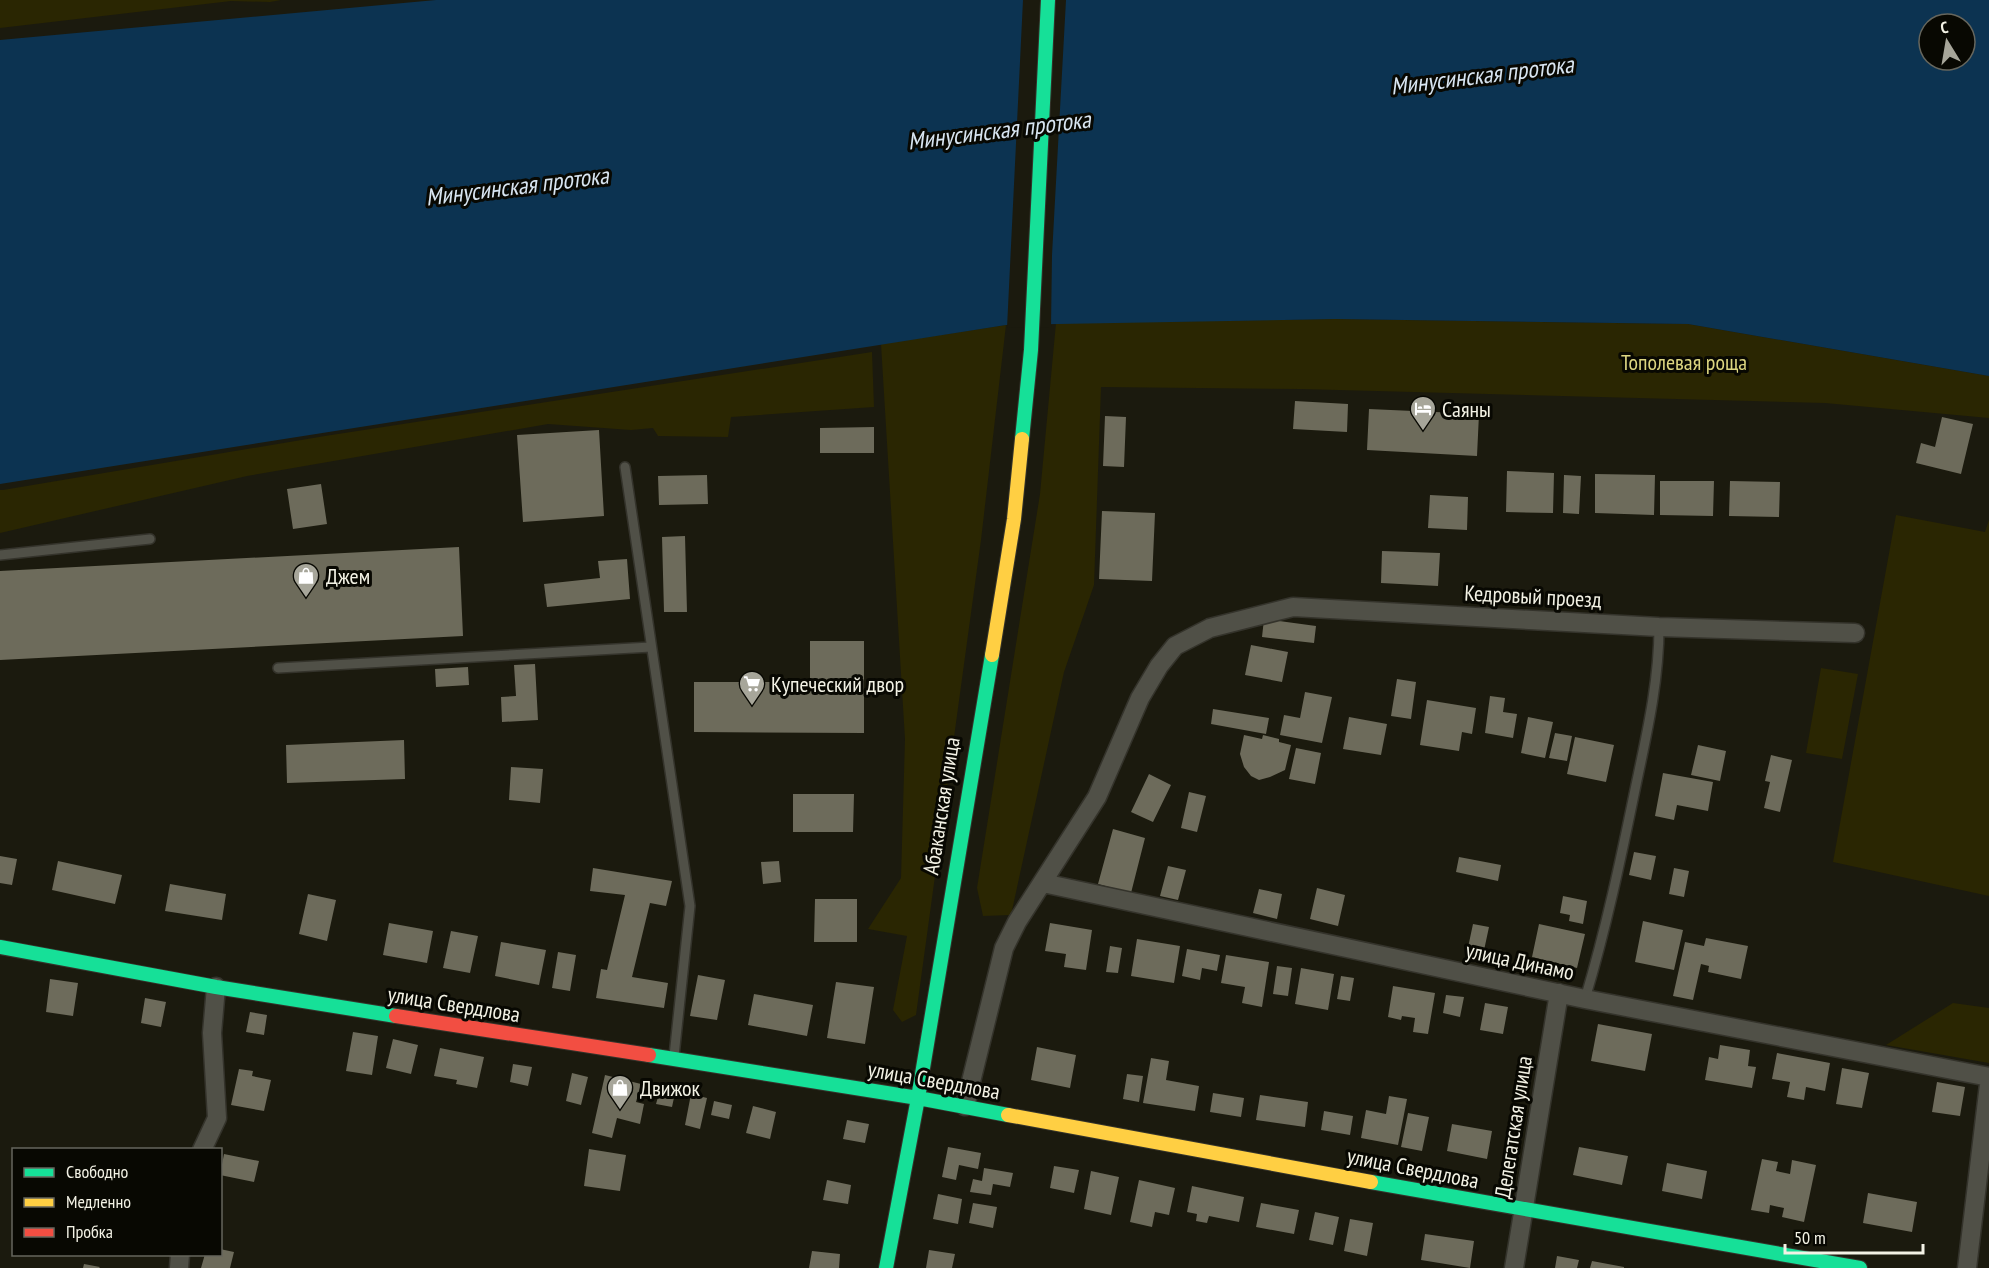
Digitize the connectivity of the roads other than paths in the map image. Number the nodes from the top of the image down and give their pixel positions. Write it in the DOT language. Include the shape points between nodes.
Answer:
graph roads {
  1 [pos="1048,0"];
  2 [pos="625,468"];
  3 [pos="150,539"];
  4 [pos="0,555"];
  5 [pos="1659,627"];
  6 [pos="1855,633"];
  7 [pos="651,647"];
  8 [pos="278,668"];
  9 [pos="1043,883"];
  10 [pos="0,947"];
  11 [pos="216,987"];
  12 [pos="1559,993"];
  13 [pos="1585,999"];
  14 [pos="674,1060"];
  15 [pos="1989,1077"];
  16 [pos="1989,1084"];
  17 [pos="918,1098"];
  18 [pos="965,1106"];
  19 [pos="202,1148"];
  20 [pos="1524,1210"];
  21 [pos="886,1268"];
  22 [pos="1514,1268"];
  23 [pos="1860,1268"];
  24 [pos="1967,1268"];
  1 -- 17 [label="street, Абаканская улица" via="1031,350 1014,519"];
  2 -- 7 [label="lane"];
  3 -- 4 [label="lane"];
  5 -- 6 [label="street, Кедровый проезд"];
  5 -- 9 [label="street, Кедровый проезд" via="1293,607 1210,628 1175,646 1159,666 1140,698 1097,797"];
  5 -- 13 [label="lane" via="1648,732 1602,943"];
  7 -- 8 [label="lane"];
  7 -- 14 [label="lane" via="690,906"];
  9 -- 12 [label="street, улица Динамо"];
  9 -- 18 [label="street" via="1004,948"];
  10 -- 11 [label="street, улица Свердлова"];
  11 -- 14 [label="street, улица Свердлова"];
  11 -- 19 [label="street" via="212,1033 217,1118"];
  12 -- 13 [label="street, улица Динамо"];
  12 -- 20 [label="street, Делегатская улица"];
  13 -- 15 [label="street, улица Динамо"];
  14 -- 17 [label="street, улица Свердлова"];
  16 -- 24 [label="street"];
  17 -- 18 [label="street, улица Свердлова"];
  17 -- 21 [label="street, Абаканская улица"];
  18 -- 20 [label="street, улица Свердлова"];
  20 -- 22 [label="street, Делегатская улица"];
  20 -- 23 [label="street, улица Свердлова"];
}
